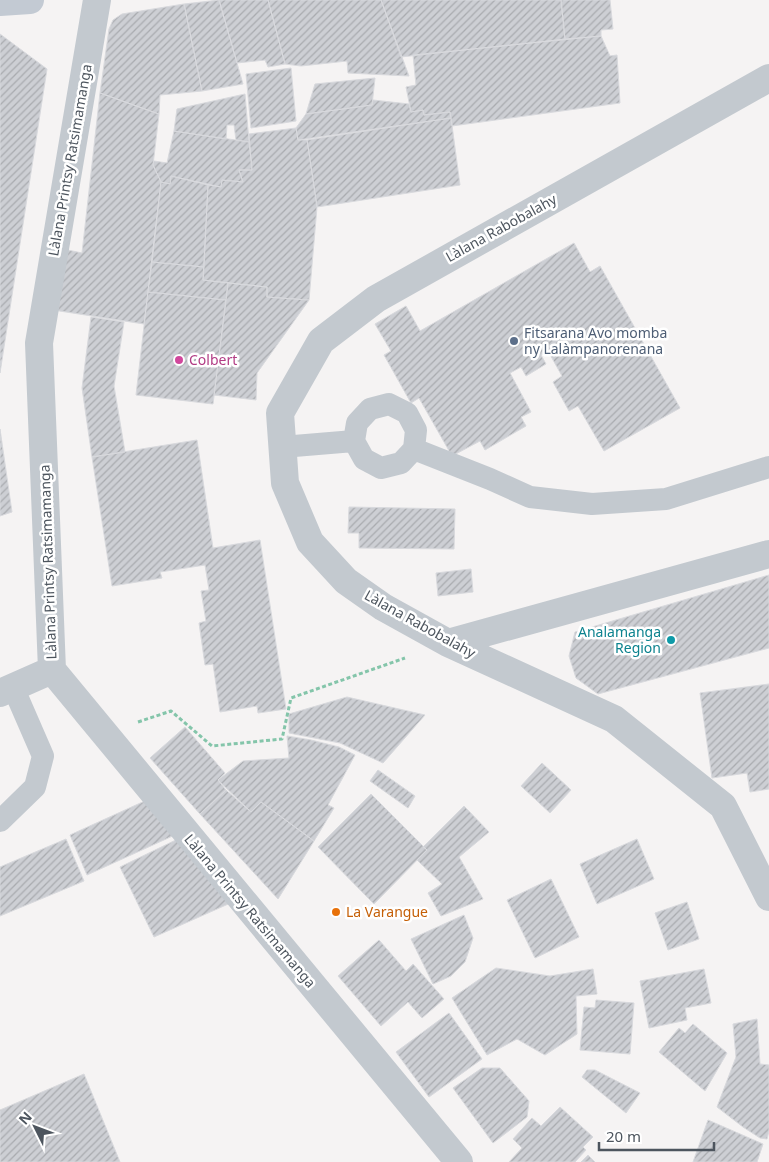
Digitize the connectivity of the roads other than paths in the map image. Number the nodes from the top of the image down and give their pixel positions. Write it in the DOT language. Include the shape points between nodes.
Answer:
graph roads {
  1 [pos="30,0"];
  2 [pos="97,0"];
  3 [pos="0,2"];
  4 [pos="769,78"];
  5 [pos="354,442"];
  6 [pos="282,447"];
  7 [pos="414,449"];
  8 [pos="769,467"];
  9 [pos="769,554"];
  10 [pos="448,643"];
  11 [pos="52,670"];
  12 [pos="6,690"];
  13 [pos="0,821"];
  14 [pos="769,897"];
  15 [pos="459,1162"];
  1 -- 3 [label="street"];
  2 -- 11 [label="street, Làlana Printsy Ratsimamanga" via="39,342"];
  4 -- 6 [label="street, Làlana Rabobalahy" via="376,298 321,341 280,413"];
  5 -- 6 [label="lane"];
  5 -- 7 [label="lane" via="364,459 381,468 401,464"];
  5 -- 7 [label="lane" via="357,423 370,408 389,404 406,413 416,430"];
  6 -- 10 [label="street, Làlana Rabobalahy" via="285,483 310,542 346,581 383,607"];
  7 -- 8 [label="lane" via="530,497 592,504 666,499"];
  9 -- 10 [label="street"];
  10 -- 14 [label="street, Làlana Rabobalahy" via="614,719 723,806"];
  11 -- 12 [label="street"];
  11 -- 15 [label="street, Làlana Printsy Ratsimamanga"];
  12 -- 13 [label="lane" via="43,756 35,787"];
}
